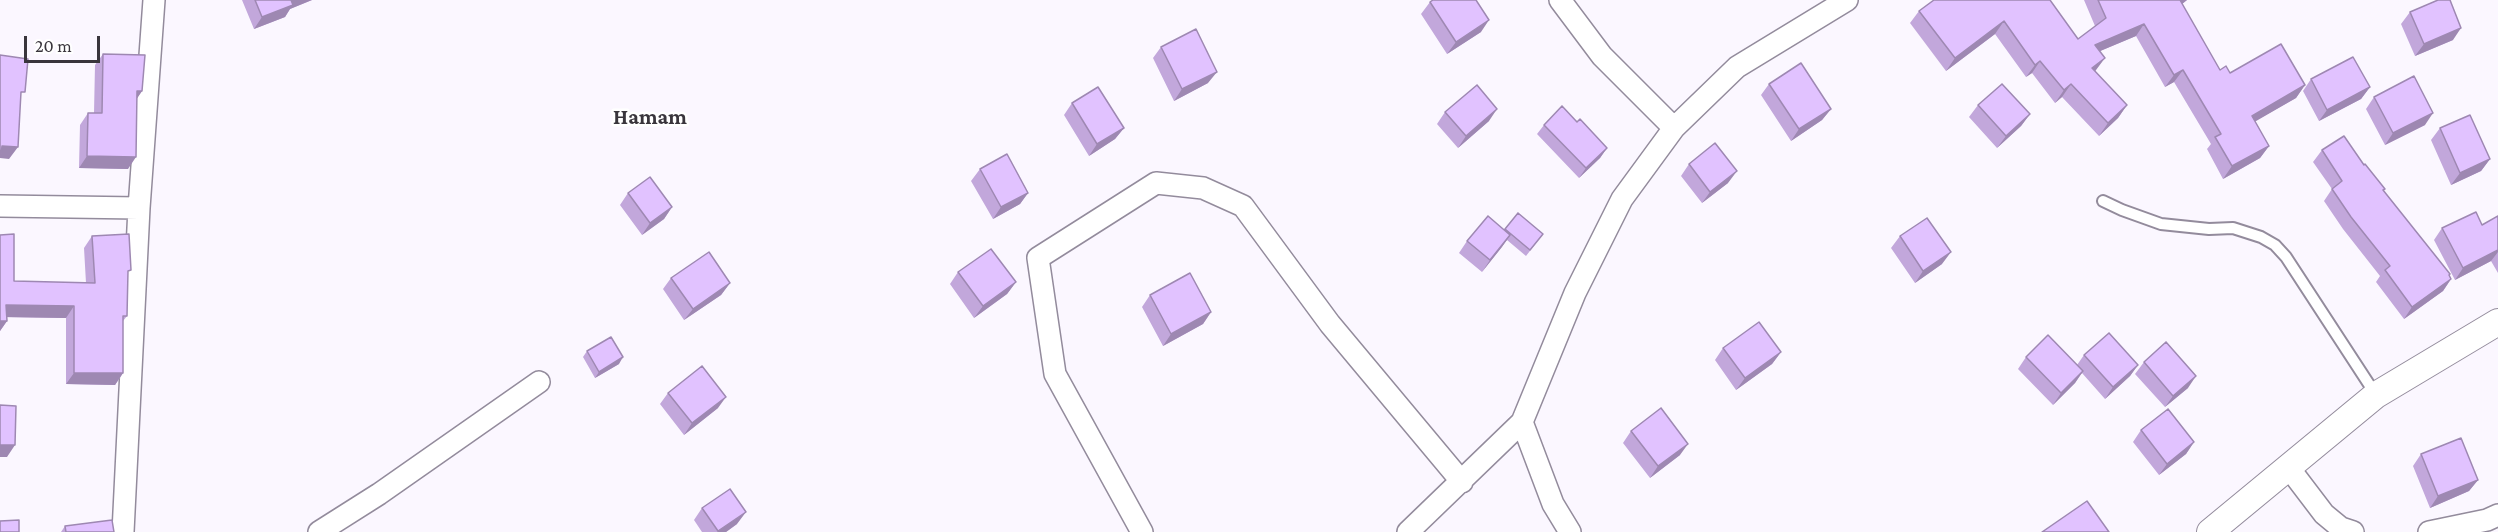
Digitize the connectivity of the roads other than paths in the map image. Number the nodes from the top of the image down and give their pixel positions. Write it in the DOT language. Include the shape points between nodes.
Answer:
graph roads {
  1 [pos="154,0"];
  2 [pos="1560,0"];
  3 [pos="1847,0"];
  4 [pos="1674,128"];
  5 [pos="2103,201"];
  6 [pos="0,206"];
  7 [pos="140,208"];
  8 [pos="2498,322"];
  9 [pos="539,382"];
  10 [pos="2376,395"];
  11 [pos="1522,422"];
  12 [pos="2289,468"];
  13 [pos="1462,482"];
  14 [pos="2498,514"];
  15 [pos="123,532"];
  16 [pos="319,532"];
  17 [pos="1142,532"];
  18 [pos="1408,532"];
  19 [pos="1570,532"];
  20 [pos="2210,532"];
  21 [pos="2353,532"];
  22 [pos="2429,532"];
  1 -- 7 [label="street"];
  2 -- 4 [label="street" via="1602,56"];
  3 -- 4 [label="street" via="1737,67"];
  4 -- 11 [label="street" via="1622,199 1575,293"];
  5 -- 10 [label="lane" via="2161,224 2232,228 2275,246"];
  6 -- 7 [label="street"];
  7 -- 15 [label="street"];
  8 -- 10 [label="street"];
  9 -- 16 [label="street"];
  10 -- 12 [label="street"];
  11 -- 13 [label="street"];
  11 -- 19 [label="street" via="1553,504"];
  12 -- 20 [label="street"];
  12 -- 21 [label="street" via="2324,514"];
  13 -- 17 [label="street" via="1330,324 1244,206 1203,188 1156,183 1038,258 1055,374"];
  13 -- 18 [label="street"];
  14 -- 22 [label="street" via="2487,520"];
}
